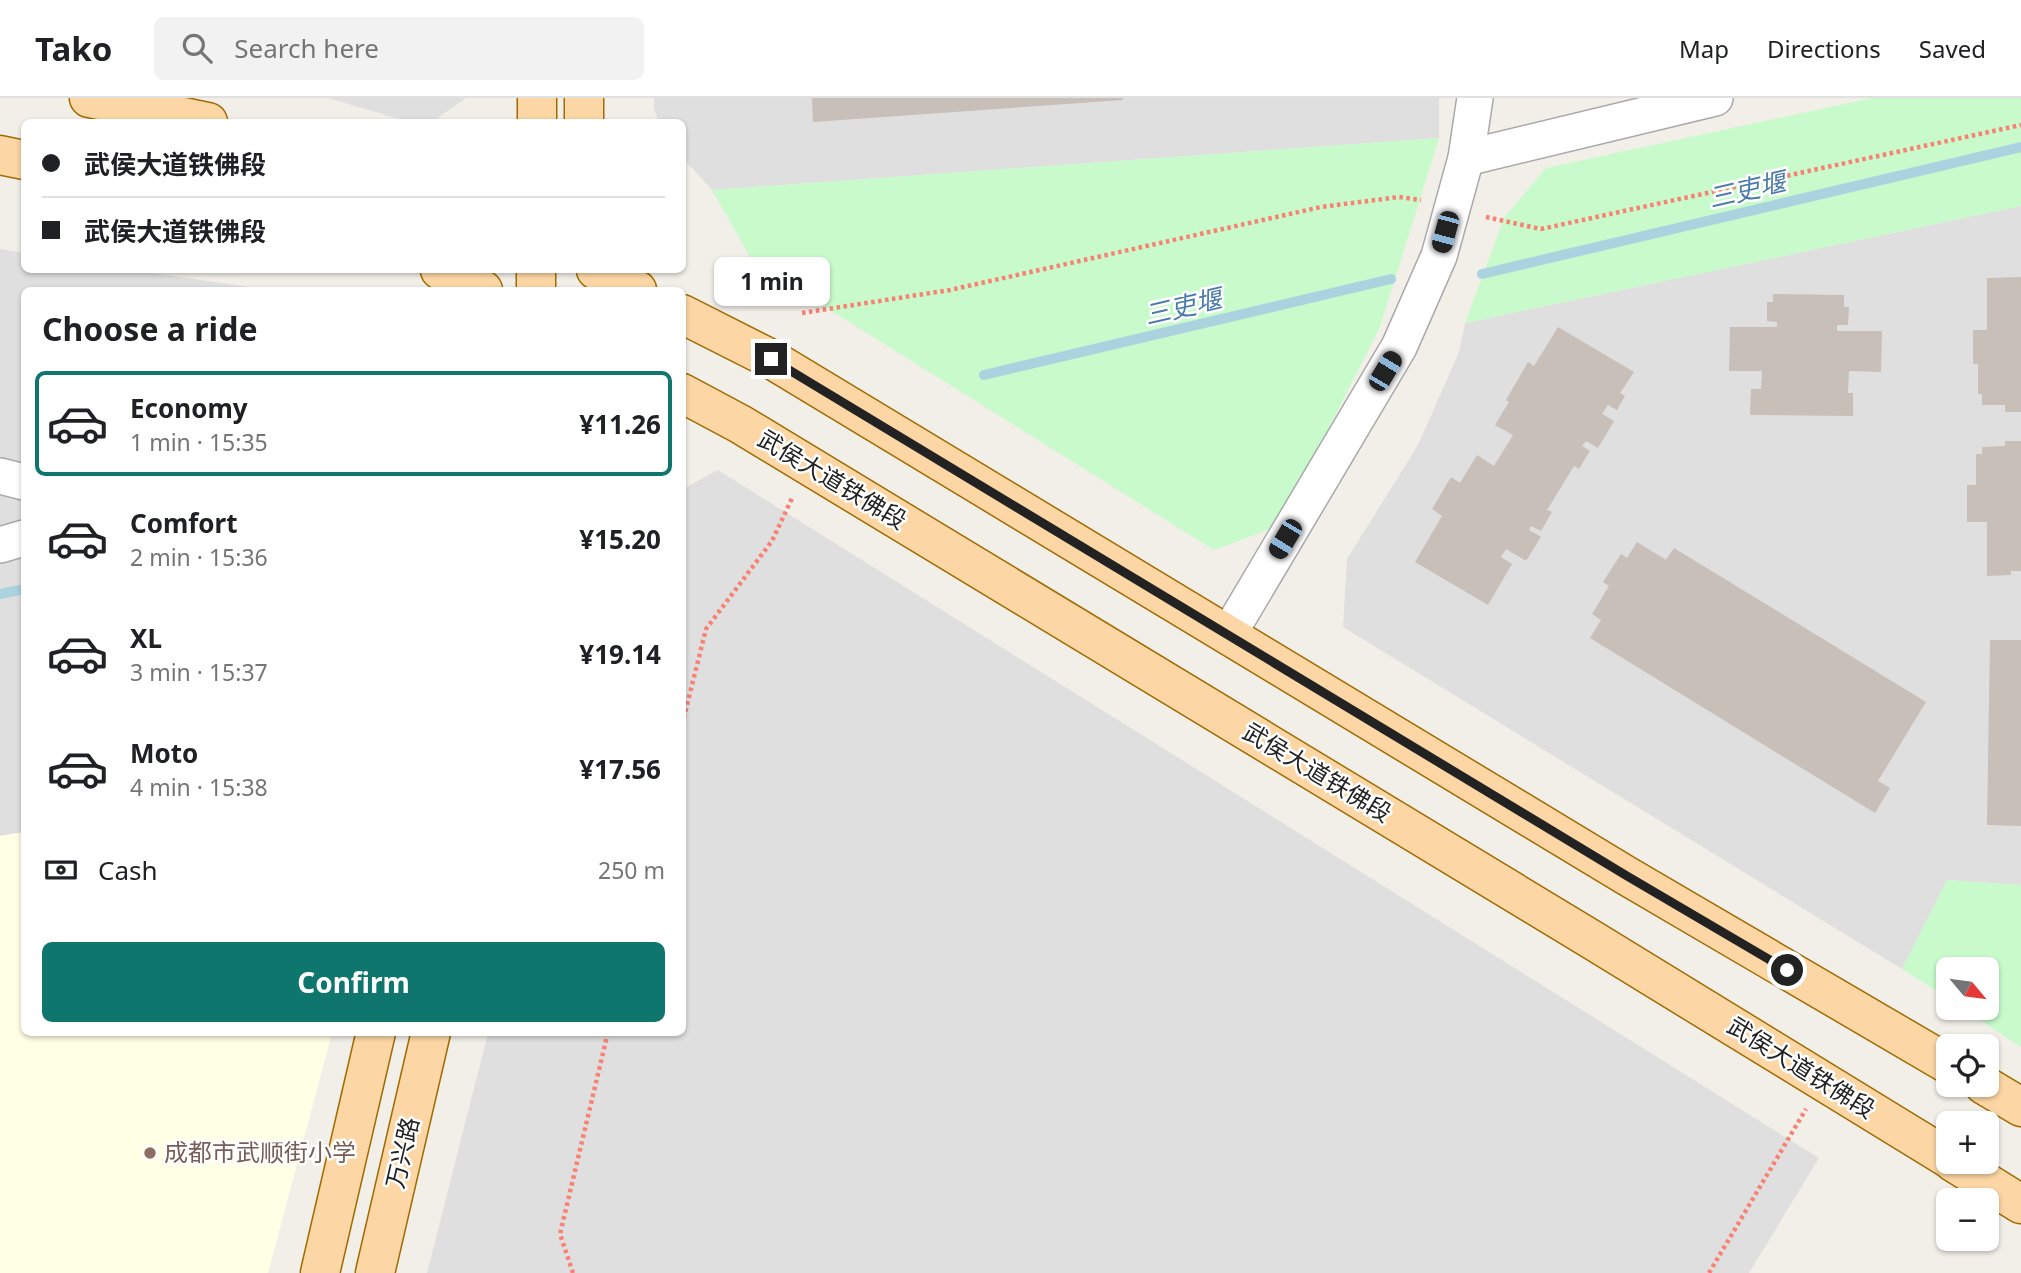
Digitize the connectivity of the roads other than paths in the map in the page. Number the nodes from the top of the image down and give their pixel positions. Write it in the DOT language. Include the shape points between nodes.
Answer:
graph roads {
  1 [pos="89,98"];
  2 [pos="537,98"];
  3 [pos="584,98"];
  4 [pos="1475,98"];
  5 [pos="1715,98"];
  6 [pos="193,119"];
  7 [pos="537,119"];
  8 [pos="584,119"];
  9 [pos="0,155"];
  10 [pos="1466,158"];
  11 [pos="21,159"];
  12 [pos="446,273"];
  13 [pos="602,273"];
  14 [pos="476,287"];
  15 [pos="631,287"];
  16 [pos="686,316"];
  17 [pos="686,395"];
  18 [pos="0,476"];
  19 [pos="21,481"];
  20 [pos="21,539"];
  21 [pos="0,545"];
  22 [pos="1228,635"];
  23 [pos="375,1036"];
  24 [pos="430,1036"];
  25 [pos="1936,1057"];
  26 [pos="1999,1094"];
  27 [pos="2021,1107"];
  28 [pos="1936,1151"];
  29 [pos="1973,1174"];
  30 [pos="2021,1204"];
  31 [pos="320,1273"];
  32 [pos="375,1273"];
  1 -- 6 [label="main road"];
  2 -- 7 [label="main road"];
  3 -- 8 [label="main road"];
  4 -- 10 [label="street"];
  5 -- 10 [label="street"];
  9 -- 11 [label="main road"];
  10 -- 22 [label="street" via="1439,256 1399,346"];
  12 -- 14 [label="main road"];
  13 -- 15 [label="main road"];
  16 -- 22 [label="main road" via="771,359"];
  17 -- 28 [label="main road, 武侯大道铁佛段"];
  18 -- 19 [label="street"];
  20 -- 21 [label="street"];
  22 -- 25 [label="main road"];
  23 -- 31 [label="main road"];
  24 -- 32 [label="main road, 万兴路"];
  26 -- 27 [label="main road"];
  29 -- 30 [label="main road"];
}
